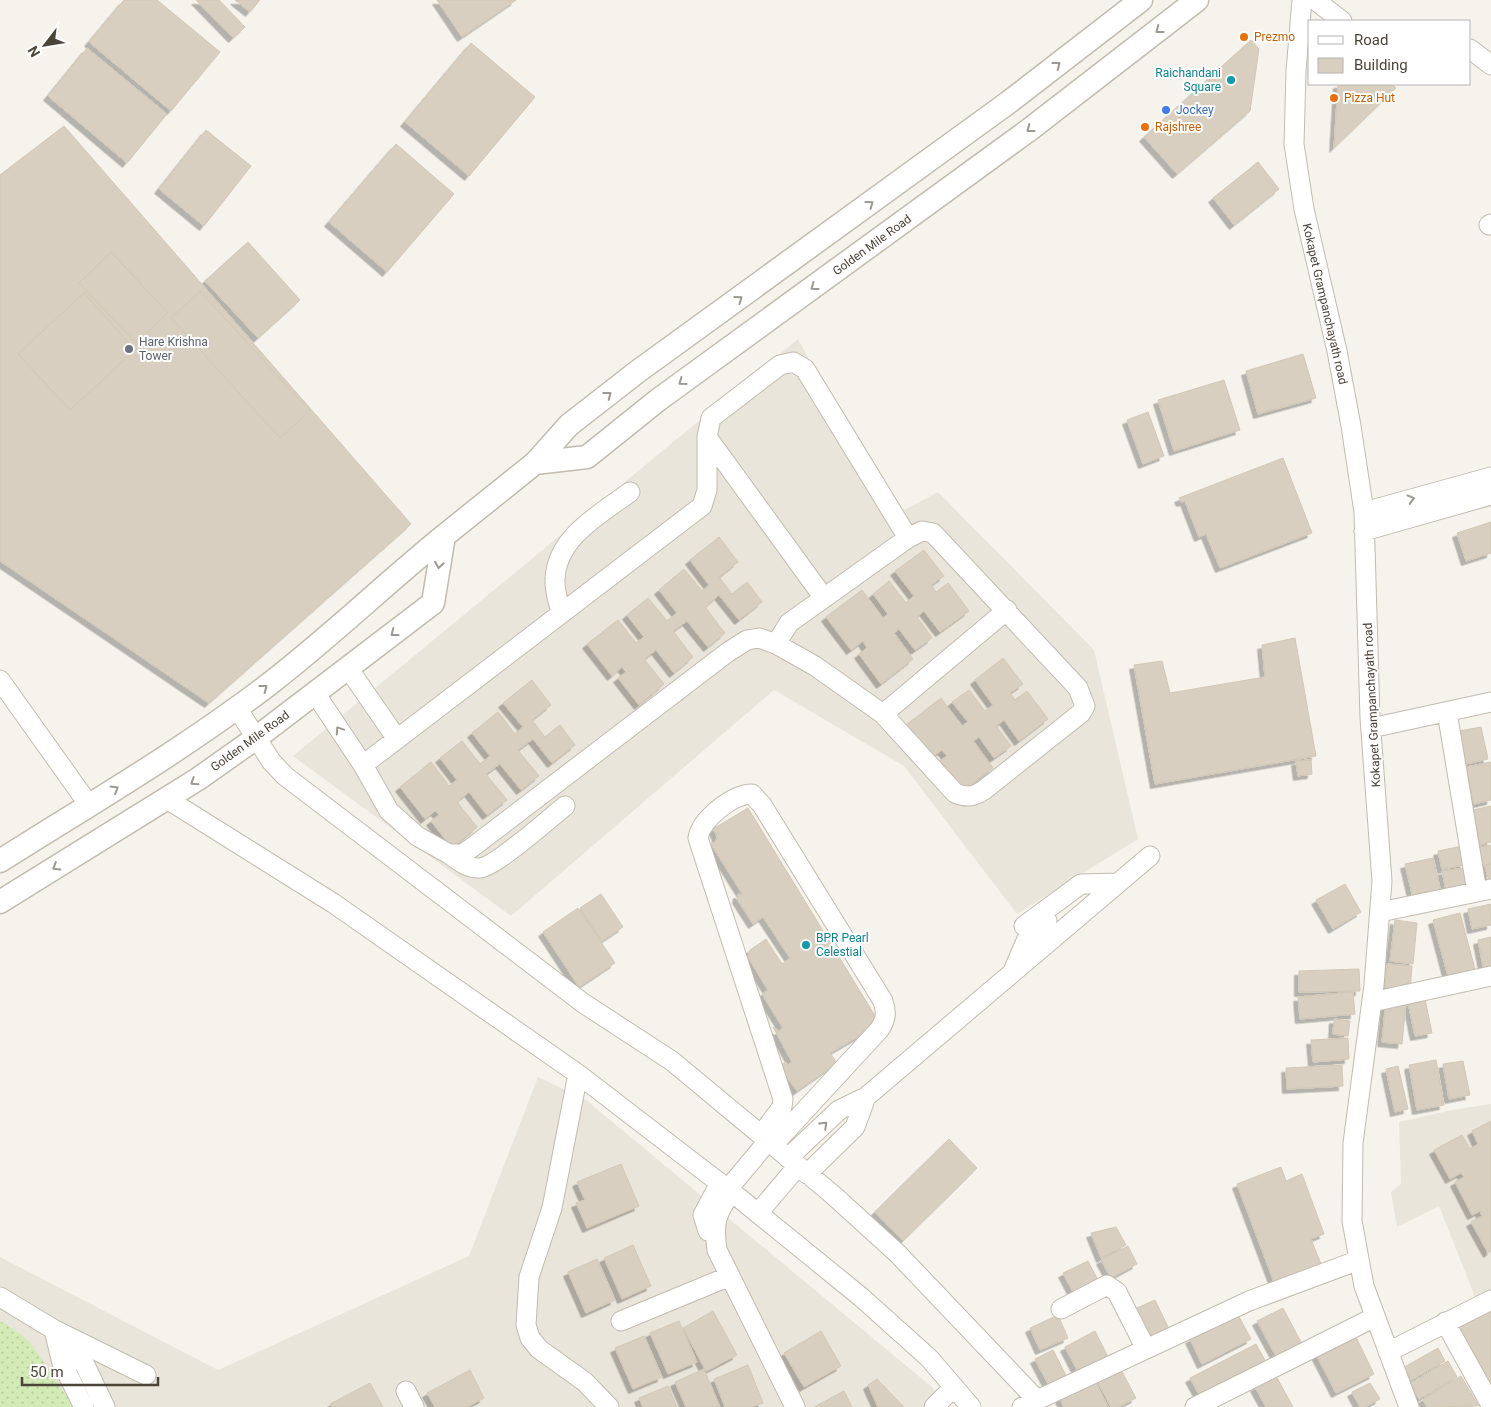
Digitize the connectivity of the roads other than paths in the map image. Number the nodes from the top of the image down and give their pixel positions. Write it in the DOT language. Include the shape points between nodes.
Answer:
graph roads {
  1 [pos="1141,0"];
  2 [pos="1197,0"];
  3 [pos="1302,0"];
  4 [pos="1315,0"];
  5 [pos="1341,20"];
  6 [pos="1471,50"];
  7 [pos="1491,65"];
  8 [pos="707,437"];
  9 [pos="535,463"];
  10 [pos="1491,478"];
  11 [pos="630,492"];
  12 [pos="1491,495"];
  13 [pos="1364,522"];
  14 [pos="444,536"];
  15 [pos="908,538"];
  16 [pos="824,598"];
  17 [pos="1007,610"];
  18 [pos="561,614"];
  19 [pos="776,644"];
  20 [pos="348,668"];
  21 [pos="0,680"];
  22 [pos="315,693"];
  23 [pos="1491,702"];
  24 [pos="236,708"];
  25 [pos="1447,712"];
  26 [pos="883,714"];
  27 [pos="1371,728"];
  28 [pos="256,738"];
  29 [pos="397,739"];
  30 [pos="363,765"];
  31 [pos="167,798"];
  32 [pos="89,805"];
  33 [pos="565,806"];
  34 [pos="449,854"];
  35 [pos="1150,856"];
  36 [pos="0,861"];
  37 [pos="1118,883"];
  38 [pos="1484,890"];
  39 [pos="1081,894"];
  40 [pos="0,902"];
  41 [pos="1380,912"];
  42 [pos="1024,926"];
  43 [pos="1012,973"];
  44 [pos="1491,976"];
  45 [pos="1372,1002"];
  46 [pos="578,1074"];
  47 [pos="783,1102"];
  48 [pos="800,1116"];
  49 [pos="767,1141"];
  50 [pos="798,1166"];
  51 [pos="726,1188"];
  52 [pos="758,1213"];
  53 [pos="1359,1260"];
  54 [pos="730,1276"];
  55 [pos="0,1297"];
  56 [pos="1491,1300"];
  57 [pos="1061,1309"];
  58 [pos="1375,1317"];
  59 [pos="621,1320"];
  60 [pos="1448,1327"];
  61 [pos="53,1329"];
  62 [pos="1146,1349"];
  63 [pos="1390,1358"];
  64 [pos="146,1374"];
  65 [pos="960,1400"];
  66 [pos="1030,1404"];
  67 [pos="1491,1404"];
  68 [pos="793,1406"];
  69 [pos="84,1407"];
  70 [pos="105,1407"];
  71 [pos="609,1407"];
  72 [pos="934,1407"];
  73 [pos="1195,1407"];
  74 [pos="1409,1407"];
  9 -- 1 [label="street, one-way" via="569,425 637,372 1009,102"];
  2 -- 9 [label="street, Golden Mile Road, one-way" via="1029,130 658,400 587,457"];
  3 -- 13 [label="street, Kokapet Grampanchayath road" via="1294,144 1304,209 1355,445"];
  4 -- 5 [label="street"];
  6 -- 7 [label="street"];
  8 -- 15 [label="street" via="712,418 780,364 788,361 798,363"];
  8 -- 16 [label="street"];
  8 -- 18 [label="street" via="707,490 702,506"];
  9 -- 14 [label="street"];
  13 -- 10 [label="street, one-way"];
  11 -- 18 [label="street" via="580,530 561,551 555,581"];
  12 -- 13 [label="street"];
  13 -- 27 [label="street, Kokapet Grampanchayath road"];
  14 -- 20 [label="street, Golden Mile Road, one-way" via="433,603"];
  24 -- 14 [label="street, one-way"];
  15 -- 16 [label="street"];
  15 -- 17 [label="street" via="922,531 933,533"];
  16 -- 19 [label="street" via="789,623"];
  17 -- 26 [label="street"];
  17 -- 26 [label="street" via="1078,688 1086,706 1081,713 984,790 965,797 955,792"];
  18 -- 29 [label="street"];
  19 -- 26 [label="street" via="815,666"];
  19 -- 34 [label="street" via="759,638 747,640 728,652 470,850"];
  20 -- 22 [label="street, Golden Mile Road"];
  20 -- 29 [label="street"];
  21 -- 32 [label="street"];
  22 -- 28 [label="street, Golden Mile Road"];
  30 -- 22 [label="street, one-way"];
  23 -- 25 [label="street"];
  24 -- 28 [label="street"];
  32 -- 24 [label="street, one-way" via="136,777"];
  25 -- 27 [label="street"];
  25 -- 38 [label="street"];
  27 -- 41 [label="street, Kokapet Grampanchayath road" via="1382,881"];
  28 -- 31 [label="street, Golden Mile Road, one-way"];
  28 -- 49 [label="street" via="285,776 582,1003 672,1061"];
  29 -- 30 [label="street"];
  30 -- 34 [label="street" via="389,811 417,836"];
  31 -- 40 [label="street, Golden Mile Road, one-way"];
  31 -- 46 [label="street" via="333,903"];
  32 -- 36 [label="street"];
  33 -- 34 [label="street" via="504,855 482,868 467,866"];
  35 -- 37 [label="street"];
  37 -- 42 [label="street" via="1081,884"];
  37 -- 43 [label="street"];
  38 -- 41 [label="street"];
  39 -- 43 [label="street" via="1029,936"];
  41 -- 45 [label="street, Kokapet Grampanchayath road"];
  43 -- 50 [label="street" via="866,1097 855,1126"];
  44 -- 45 [label="street"];
  45 -- 53 [label="street, Kokapet Grampanchayath road" via="1353,1143 1352,1222"];
  46 -- 51 [label="street"];
  46 -- 71 [label="street" via="552,1208 529,1277 526,1325 530,1338 539,1349 586,1382"];
  47 -- 48 [label="street"];
  47 -- 48 [label="street" via="698,838 699,830 711,816 746,794 758,798 883,1001 886,1013 879,1030"];
  47 -- 49 [label="street"];
  48 -- 49 [label="street"];
  49 -- 50 [label="street"];
  49 -- 51 [label="street"];
  50 -- 52 [label="street"];
  50 -- 66 [label="street" via="898,1254"];
  51 -- 52 [label="street"];
  51 -- 54 [label="street" via="714,1230 717,1250"];
  52 -- 65 [label="street" via="861,1297 929,1358"];
  53 -- 58 [label="street, Kokapet Grampanchayath road"];
  53 -- 62 [label="street" via="1249,1301"];
  54 -- 59 [label="street"];
  54 -- 68 [label="street"];
  55 -- 61 [label="street"];
  56 -- 60 [label="street"];
  57 -- 62 [label="street" via="1107,1285 1117,1292"];
  58 -- 63 [label="street, Kokapet Grampanchayath road"];
  58 -- 73 [label="street"];
  60 -- 63 [label="street"];
  60 -- 67 [label="street"];
  61 -- 64 [label="street"];
  61 -- 69 [label="street" via="62,1364"];
  61 -- 70 [label="street" via="85,1365"];
  62 -- 66 [label="street"];
  63 -- 74 [label="street, Kokapet Grampanchayath road"];
  65 -- 72 [label="street"];
}
